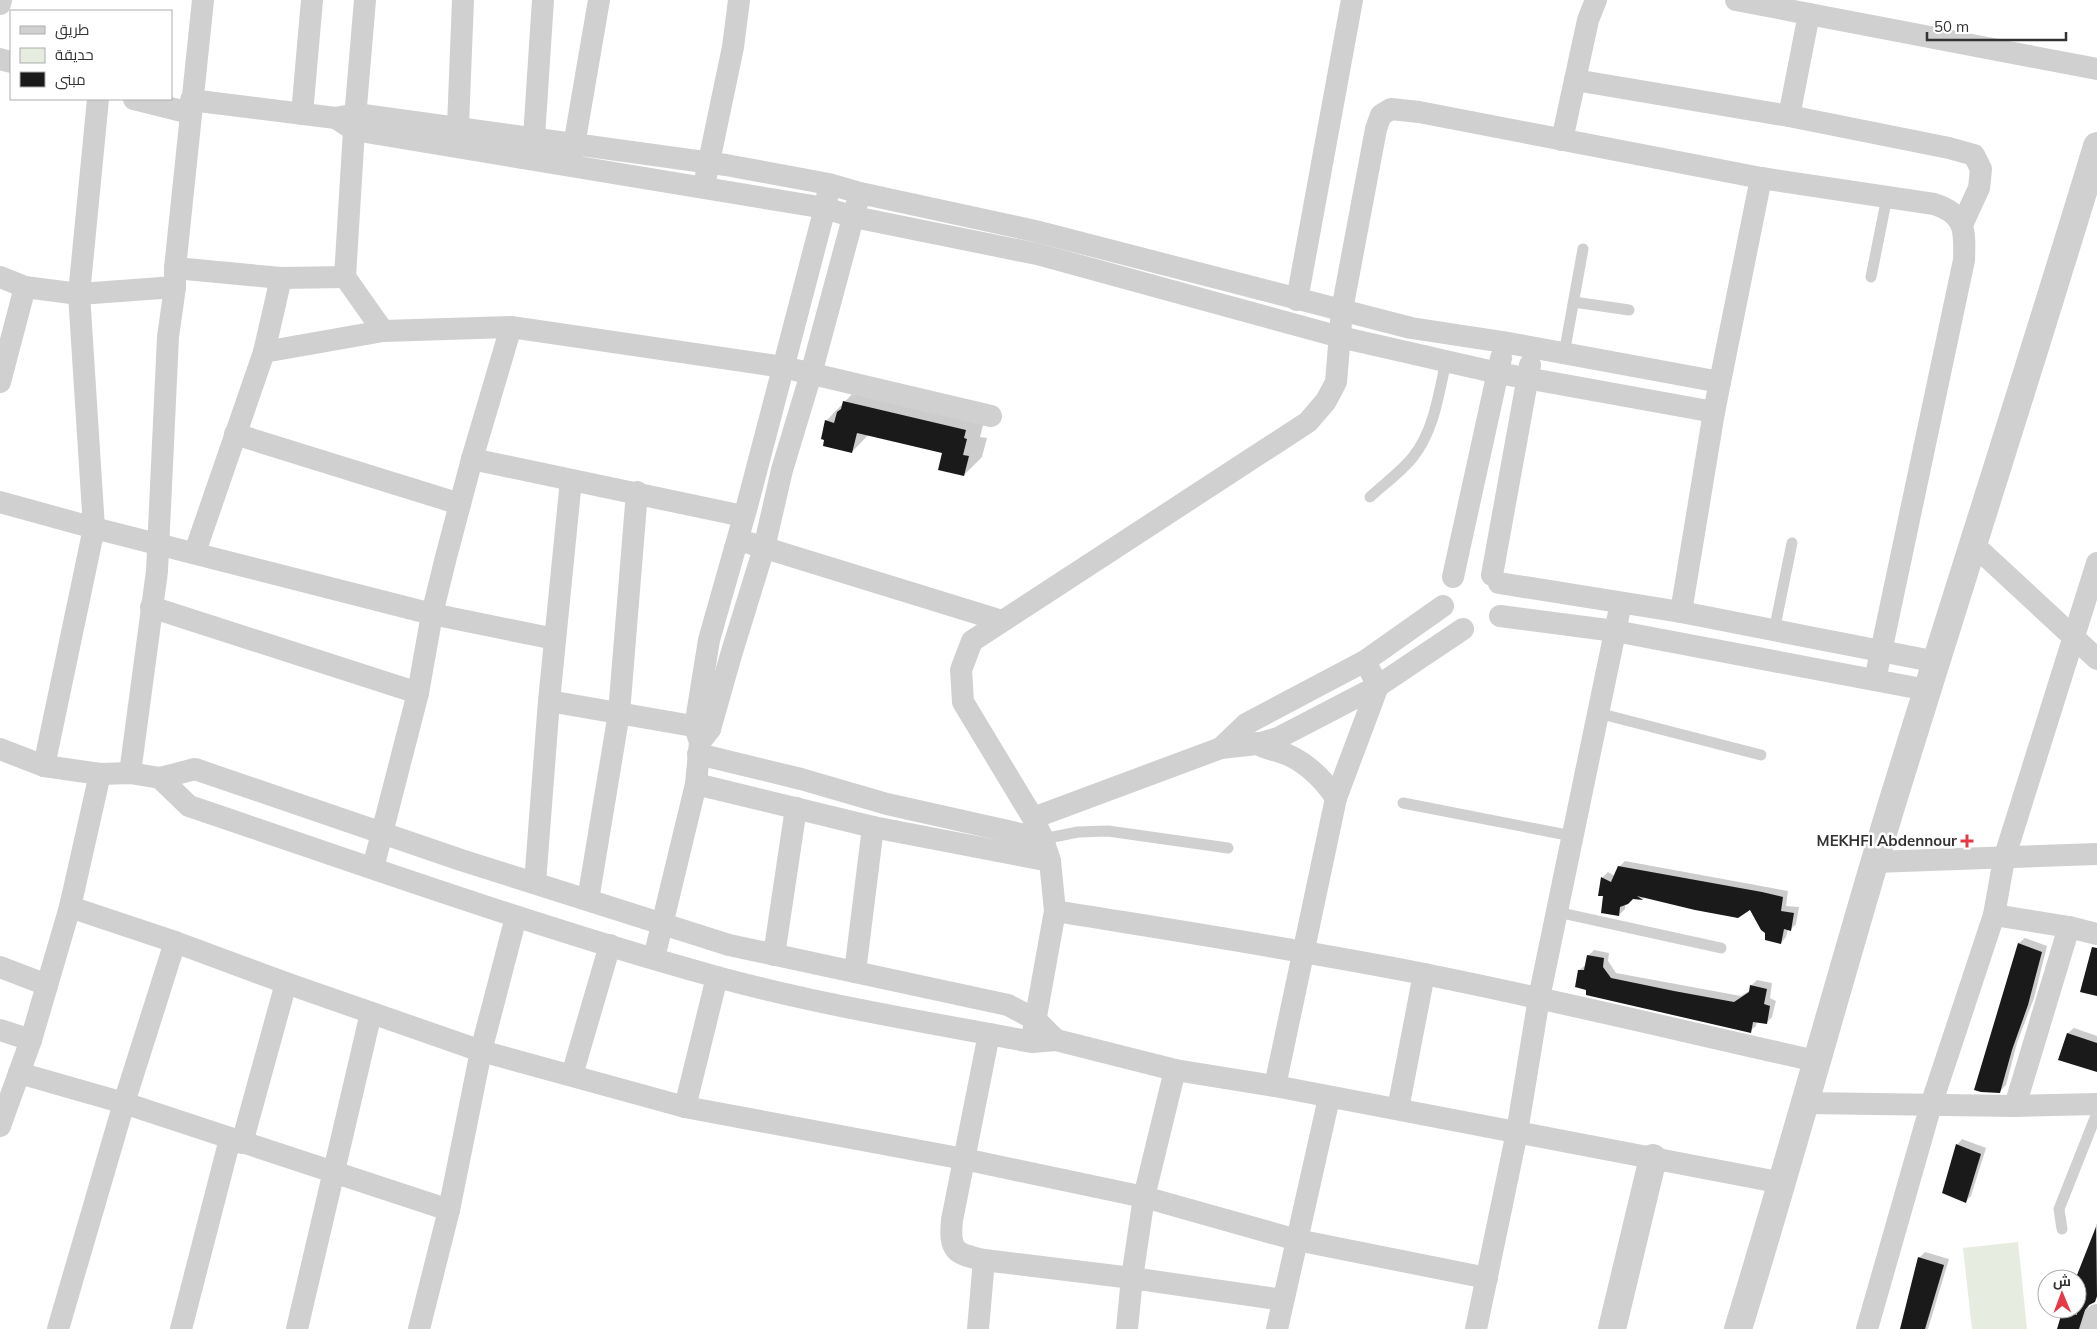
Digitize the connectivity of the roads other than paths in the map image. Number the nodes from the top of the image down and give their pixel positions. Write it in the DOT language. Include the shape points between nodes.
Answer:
graph roads {
  1 [pos="1,0"];
  2 [pos="203,0"];
  3 [pos="312,0"];
  4 [pos="365,0"];
  5 [pos="463,0"];
  6 [pos="543,0"];
  7 [pos="599,0"];
  8 [pos="740,0"];
  9 [pos="1352,0"];
  10 [pos="1596,0"];
  11 [pos="1736,0"];
  12 [pos="0,4"];
  13 [pos="1810,14"];
  14 [pos="2097,69"];
  15 [pos="1575,80"];
  16 [pos="98,100"];
  17 [pos="141,100"];
  18 [pos="191,107"];
  19 [pos="302,114"];
  20 [pos="1789,116"];
  21 [pos="348,120"];
  22 [pos="458,126"];
  23 [pos="534,138"];
  24 [pos="1562,140"];
  25 [pos="575,144"];
  26 [pos="2097,146"];
  27 [pos="708,162"];
  28 [pos="570,166"];
  29 [pos="1761,178"];
  30 [pos="829,184"];
  31 [pos="705,188"];
  32 [pos="860,193"];
  33 [pos="1887,197"];
  34 [pos="825,208"];
  35 [pos="854,217"];
  36 [pos="1962,225"];
  37 [pos="1583,249"];
  38 [pos="0,276"];
  39 [pos="175,277"];
  40 [pos="345,277"];
  41 [pos="1871,277"];
  42 [pos="281,278"];
  43 [pos="25,287"];
  44 [pos="79,294"];
  45 [pos="1297,300"];
  46 [pos="1574,302"];
  47 [pos="1342,310"];
  48 [pos="1629,310"];
  49 [pos="511,327"];
  50 [pos="383,331"];
  51 [pos="1340,337"];
  52 [pos="1503,342"];
  53 [pos="1532,349"];
  54 [pos="264,352"];
  55 [pos="1564,354"];
  56 [pos="1446,361"];
  57 [pos="783,367"];
  58 [pos="1498,373"];
  59 [pos="811,374"];
  60 [pos="1528,378"];
  61 [pos="0,382"];
  62 [pos="1720,382"];
  63 [pos="1714,412"];
  64 [pos="991,416"];
  65 [pos="235,434"];
  66 [pos="472,459"];
  67 [pos="571,480"];
  68 [pos="637,492"];
  69 [pos="1370,497"];
  70 [pos="0,502"];
  71 [pos="460,504"];
  72 [pos="743,516"];
  73 [pos="94,528"];
  74 [pos="736,539"];
  75 [pos="1792,542"];
  76 [pos="158,544"];
  77 [pos="1974,545"];
  78 [pos="764,548"];
  79 [pos="195,552"];
  80 [pos="2097,563"];
  81 [pos="1453,577"];
  82 [pos="1496,579"];
  83 [pos="1621,603"];
  84 [pos="1443,606"];
  85 [pos="151,607"];
  86 [pos="1681,612"];
  87 [pos="432,614"];
  88 [pos="1500,616"];
  89 [pos="1002,621"];
  90 [pos="1463,629"];
  91 [pos="1615,630"];
  92 [pos="1774,631"];
  93 [pos="2073,635"];
  94 [pos="555,638"];
  95 [pos="1882,653"];
  96 [pos="2097,659"];
  97 [pos="1364,661"];
  98 [pos="1937,662"];
  99 [pos="1875,680"];
  100 [pos="1378,686"];
  101 [pos="1927,690"];
  102 [pos="418,693"];
  103 [pos="549,700"];
  104 [pos="619,713"];
  105 [pos="1598,713"];
  106 [pos="1246,724"];
  107 [pos="701,738"];
  108 [pos="1257,744"];
  109 [pos="0,748"];
  110 [pos="1222,748"];
  111 [pos="1760,755"];
  112 [pos="44,766"];
  113 [pos="130,773"];
  114 [pos="100,774"];
  115 [pos="160,778"];
  116 [pos="696,784"];
  117 [pos="1336,798"];
  118 [pos="1403,803"];
  119 [pos="796,808"];
  120 [pos="1033,818"];
  121 [pos="873,827"];
  122 [pos="382,832"];
  123 [pos="1572,836"];
  124 [pos="1043,839"];
  125 [pos="1228,848"];
  126 [pos="2097,854"];
  127 [pos="2004,859"];
  128 [pos="1050,861"];
  129 [pos="1875,862"];
  130 [pos="373,868"];
  131 [pos="535,883"];
  132 [pos="588,900"];
  133 [pos="70,907"];
  134 [pos="1055,911"];
  135 [pos="1557,912"];
  136 [pos="1994,915"];
  137 [pos="516,917"];
  138 [pos="661,924"];
  139 [pos="2069,926"];
  140 [pos="2097,934"];
  141 [pos="175,942"];
  142 [pos="610,945"];
  143 [pos="1721,948"];
  144 [pos="1303,951"];
  145 [pos="774,955"];
  146 [pos="654,958"];
  147 [pos="0,967"];
  148 [pos="855,972"];
  149 [pos="1424,974"];
  150 [pos="717,977"];
  151 [pos="286,983"];
  152 [pos="47,985"];
  153 [pos="1538,998"];
  154 [pos="371,1013"];
  155 [pos="0,1030"];
  156 [pos="1034,1031"];
  157 [pos="989,1034"];
  158 [pos="31,1040"];
  159 [pos="481,1051"];
  160 [pos="1816,1061"];
  161 [pos="1175,1070"];
  162 [pos="19,1073"];
  163 [pos="572,1075"];
  164 [pos="1275,1086"];
  165 [pos="1329,1098"];
  166 [pos="124,1103"];
  167 [pos="1805,1103"];
  168 [pos="2097,1104"];
  169 [pos="1931,1105"];
  170 [pos="2015,1106"];
  171 [pos="685,1107"];
  172 [pos="1398,1109"];
  173 [pos="2097,1113"];
  174 [pos="0,1123"];
  175 [pos="1517,1132"];
  176 [pos="236,1141"];
  177 [pos="1653,1158"];
  178 [pos="964,1159"];
  179 [pos="334,1172"];
  180 [pos="1783,1183"];
  181 [pos="1144,1197"];
  182 [pos="449,1210"];
  183 [pos="2062,1229"];
  184 [pos="1297,1240"];
  185 [pos="984,1260"];
  186 [pos="1132,1278"];
  187 [pos="1487,1278"];
  188 [pos="1283,1300"];
  189 [pos="2097,1315"];
  190 [pos="58,1329"];
  191 [pos="181,1329"];
  192 [pos="297,1329"];
  193 [pos="419,1329"];
  194 [pos="978,1329"];
  195 [pos="1127,1329"];
  196 [pos="1277,1329"];
  197 [pos="1476,1329"];
  198 [pos="1612,1329"];
  199 [pos="1738,1329"];
  200 [pos="1867,1329"];
  201 [pos="2092,1329"];
  1 -- 12 [label="street"];
  2 -- 18 [label="street"];
  3 -- 19 [label="street"];
  4 -- 21 [label="street"];
  5 -- 22 [label="street"];
  6 -- 23 [label="street"];
  7 -- 25 [label="street"];
  8 -- 27 [label="street" via="734,47"];
  9 -- 45 [label="street"];
  10 -- 15 [label="street" via="1588,20"];
  11 -- 13 [label="street"];
  13 -- 14 [label="street"];
  13 -- 20 [label="street"];
  15 -- 20 [label="street"];
  15 -- 24 [label="street"];
  16 -- 44 [label="street"];
  17 -- 18 [label="street"];
  18 -- 19 [label="street"];
  18 -- 39 [label="street"];
  19 -- 21 [label="street"];
  20 -- 36 [label="street" via="1974,155 1981,170 1979,188"];
  21 -- 22 [label="street"];
  21 -- 28 [label="street"];
  21 -- 40 [label="street"];
  22 -- 23 [label="street"];
  23 -- 25 [label="street"];
  24 -- 29 [label="street"];
  24 -- 47 [label="street" via="1419,112 1386,111 1377,121"];
  25 -- 27 [label="street"];
  25 -- 28 [label="street"];
  26 -- 77 [label="street"];
  27 -- 30 [label="street"];
  27 -- 31 [label="street"];
  28 -- 31 [label="street"];
  29 -- 33 [label="street"];
  29 -- 62 [label="street"];
  30 -- 32 [label="street"];
  30 -- 34 [label="street"];
  31 -- 34 [label="street"];
  32 -- 35 [label="street"];
  32 -- 45 [label="street" via="1035,231"];
  33 -- 36 [label="street" via="1946,208"];
  33 -- 41 [label="lane"];
  34 -- 35 [label="street"];
  34 -- 57 [label="street"];
  35 -- 51 [label="street" via="1037,254"];
  35 -- 59 [label="street"];
  36 -- 95 [label="street" via="1964,260"];
  37 -- 46 [label="lane"];
  38 -- 43 [label="street"];
  39 -- 42 [label="street"];
  39 -- 44 [label="street"];
  39 -- 76 [label="street" via="168,337"];
  40 -- 42 [label="street"];
  40 -- 50 [label="street"];
  42 -- 54 [label="street"];
  43 -- 44 [label="street"];
  43 -- 61 [label="street"];
  44 -- 73 [label="street"];
  45 -- 47 [label="street"];
  46 -- 48 [label="lane"];
  46 -- 55 [label="lane"];
  47 -- 51 [label="street"];
  47 -- 52 [label="street" via="1412,328"];
  49 -- 50 [label="street"];
  49 -- 57 [label="street"];
  49 -- 66 [label="street"];
  50 -- 54 [label="street"];
  51 -- 56 [label="street"];
  51 -- 89 [label="street" via="1336,382 1326,401 1308,422"];
  52 -- 53 [label="street"];
  52 -- 58 [label="street"];
  53 -- 55 [label="street"];
  53 -- 60 [label="street"];
  54 -- 65 [label="street"];
  55 -- 62 [label="street"];
  56 -- 58 [label="street"];
  56 -- 69 [label="lane" via="1435,410 1424,438 1413,456"];
  57 -- 59 [label="street"];
  57 -- 72 [label="street"];
  58 -- 60 [label="street"];
  58 -- 81 [label="street"];
  59 -- 64 [label="street"];
  59 -- 78 [label="street" via="782,470"];
  60 -- 63 [label="street"];
  60 -- 82 [label="street"];
  62 -- 63 [label="street"];
  63 -- 86 [label="street"];
  65 -- 71 [label="street"];
  65 -- 79 [label="street"];
  66 -- 67 [label="street"];
  66 -- 71 [label="street"];
  67 -- 68 [label="street"];
  67 -- 94 [label="street"];
  68 -- 72 [label="street"];
  68 -- 104 [label="street"];
  70 -- 73 [label="street"];
  71 -- 87 [label="street"];
  72 -- 74 [label="street"];
  73 -- 76 [label="street"];
  73 -- 112 [label="street"];
  74 -- 78 [label="street"];
  74 -- 107 [label="street" via="709,640"];
  75 -- 92 [label="lane"];
  76 -- 79 [label="street"];
  76 -- 85 [label="street"];
  77 -- 93 [label="street"];
  77 -- 98 [label="street"];
  78 -- 89 [label="street"];
  78 -- 107 [label="street"];
  79 -- 87 [label="street"];
  80 -- 93 [label="street"];
  81 -- 82 [label="street" via="1472,569 1483,570"];
  81 -- 84 [label="street" via="1446,585"];
  82 -- 83 [label="street"];
  82 -- 88 [label="street" via="1505,599"];
  83 -- 86 [label="street"];
  83 -- 91 [label="street"];
  84 -- 90 [label="street" via="1447,616"];
  84 -- 97 [label="street"];
  85 -- 102 [label="street"];
  85 -- 113 [label="street"];
  86 -- 92 [label="street"];
  87 -- 94 [label="street"];
  87 -- 102 [label="street"];
  88 -- 90 [label="street" via="1484,629"];
  88 -- 91 [label="street"];
  89 -- 120 [label="street" via="972,640 961,670 963,702"];
  90 -- 100 [label="street"];
  91 -- 99 [label="street"];
  91 -- 105 [label="street"];
  92 -- 95 [label="street"];
  93 -- 96 [label="street"];
  93 -- 127 [label="street"];
  94 -- 103 [label="street"];
  95 -- 98 [label="street"];
  95 -- 99 [label="street"];
  97 -- 100 [label="street"];
  97 -- 106 [label="street"];
  98 -- 101 [label="street"];
  99 -- 101 [label="street"];
  100 -- 108 [label="street" via="1278,738"];
  100 -- 117 [label="street"];
  101 -- 129 [label="street"];
  102 -- 122 [label="street"];
  103 -- 104 [label="street"];
  103 -- 131 [label="street"];
  104 -- 107 [label="street"];
  104 -- 132 [label="street"];
  105 -- 111 [label="lane"];
  105 -- 123 [label="street"];
  106 -- 108 [label="street"];
  106 -- 110 [label="street"];
  107 -- 116 [label="street"];
  107 -- 124 [label="street" via="801,779 887,804"];
  108 -- 110 [label="street"];
  108 -- 117 [label="street" via="1286,754 1302,764 1324,781"];
  109 -- 112 [label="street"];
  110 -- 120 [label="street"];
  112 -- 114 [label="street"];
  113 -- 114 [label="street"];
  113 -- 115 [label="street"];
  114 -- 133 [label="street"];
  115 -- 122 [label="street" via="195,768"];
  115 -- 130 [label="street" via="189,806"];
  116 -- 119 [label="street"];
  116 -- 138 [label="street"];
  117 -- 144 [label="street"];
  118 -- 123 [label="lane"];
  119 -- 121 [label="street"];
  119 -- 145 [label="street"];
  120 -- 124 [label="street"];
  121 -- 128 [label="street"];
  121 -- 148 [label="street"];
  122 -- 130 [label="street"];
  122 -- 131 [label="street"];
  123 -- 135 [label="street"];
  124 -- 125 [label="lane" via="1078,832 1108,831"];
  124 -- 128 [label="street"];
  126 -- 127 [label="street"];
  127 -- 129 [label="street"];
  127 -- 136 [label="street"];
  128 -- 134 [label="street"];
  129 -- 160 [label="street"];
  130 -- 137 [label="street"];
  131 -- 132 [label="street"];
  132 -- 138 [label="street"];
  133 -- 141 [label="street"];
  133 -- 152 [label="street"];
  134 -- 144 [label="street"];
  134 -- 156 [label="street"];
  135 -- 143 [label="lane"];
  135 -- 153 [label="street"];
  136 -- 139 [label="street"];
  136 -- 169 [label="street"];
  137 -- 142 [label="street"];
  137 -- 159 [label="street"];
  138 -- 145 [label="street"];
  138 -- 146 [label="street"];
  139 -- 140 [label="street"];
  139 -- 170 [label="street"];
  141 -- 151 [label="street"];
  141 -- 166 [label="street"];
  142 -- 146 [label="street"];
  142 -- 163 [label="street"];
  144 -- 149 [label="street"];
  144 -- 164 [label="street"];
  145 -- 148 [label="street"];
  146 -- 150 [label="street"];
  147 -- 152 [label="street"];
  148 -- 156 [label="street" via="1008,1005"];
  149 -- 153 [label="street"];
  149 -- 172 [label="street"];
  150 -- 157 [label="street" via="852,1008"];
  150 -- 171 [label="street"];
  151 -- 154 [label="street"];
  151 -- 176 [label="street"];
  152 -- 158 [label="street"];
  153 -- 160 [label="street"];
  153 -- 175 [label="street"];
  154 -- 159 [label="street"];
  154 -- 179 [label="street"];
  155 -- 158 [label="street"];
  156 -- 157 [label="street"];
  156 -- 161 [label="street" via="1056,1040"];
  157 -- 178 [label="street"];
  158 -- 162 [label="street"];
  159 -- 163 [label="street"];
  159 -- 182 [label="street"];
  160 -- 167 [label="street"];
  161 -- 164 [label="street"];
  161 -- 181 [label="street"];
  162 -- 166 [label="street"];
  162 -- 174 [label="street"];
  163 -- 171 [label="street"];
  164 -- 165 [label="street"];
  165 -- 172 [label="street"];
  165 -- 184 [label="street"];
  166 -- 176 [label="street"];
  166 -- 190 [label="street"];
  167 -- 169 [label="street"];
  167 -- 180 [label="street"];
  168 -- 170 [label="street"];
  169 -- 170 [label="street"];
  169 -- 200 [label="street"];
  171 -- 178 [label="street"];
  172 -- 175 [label="street"];
  173 -- 183 [label="lane" via="2059,1209"];
  175 -- 177 [label="street"];
  175 -- 187 [label="street"];
  176 -- 179 [label="street"];
  176 -- 191 [label="street"];
  177 -- 180 [label="street"];
  177 -- 198 [label="street"];
  178 -- 181 [label="street"];
  178 -- 185 [label="street" via="950,1239 965,1256"];
  179 -- 182 [label="street"];
  179 -- 192 [label="street"];
  180 -- 199 [label="street"];
  181 -- 184 [label="street"];
  181 -- 186 [label="street"];
  182 -- 193 [label="street"];
  184 -- 187 [label="street"];
  184 -- 188 [label="street"];
  185 -- 186 [label="street"];
  185 -- 194 [label="street"];
  186 -- 188 [label="street"];
  186 -- 195 [label="street"];
  187 -- 197 [label="street"];
  188 -- 196 [label="street"];
  189 -- 201 [label="street"];
}
